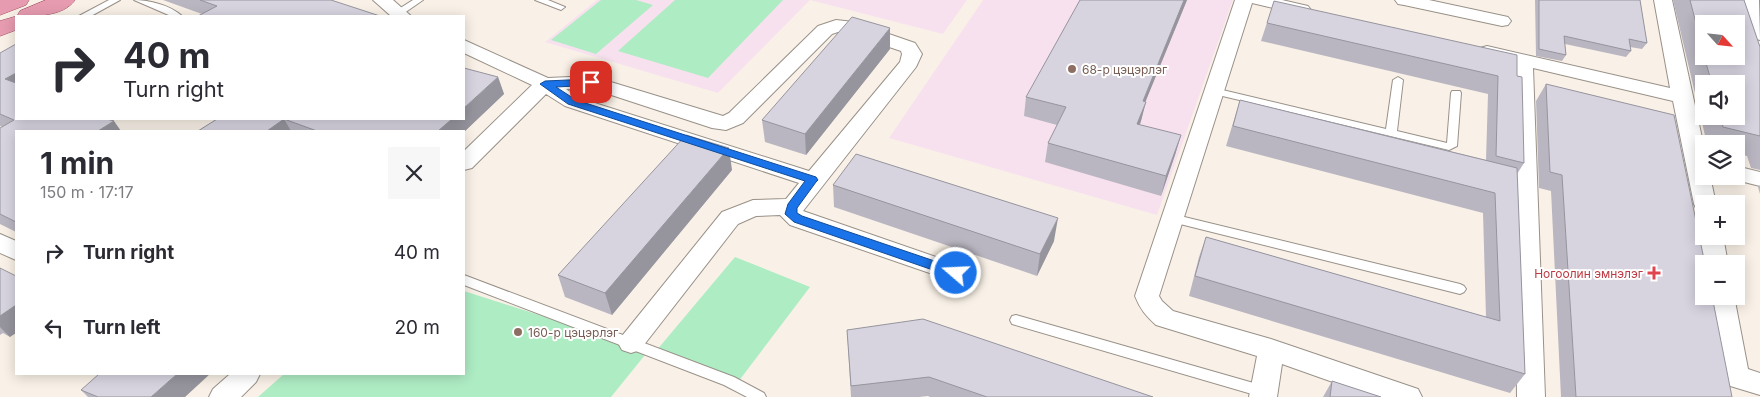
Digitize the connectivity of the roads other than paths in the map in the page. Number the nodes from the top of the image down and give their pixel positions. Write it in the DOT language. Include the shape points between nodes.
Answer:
graph roads {
  1 [pos="18,0"];
  2 [pos="64,0"];
  3 [pos="116,0"];
  4 [pos="138,0"];
  5 [pos="382,0"];
  6 [pos="419,0"];
  7 [pos="539,0"];
  8 [pos="1244,0"];
  9 [pos="1259,0"];
  10 [pos="1404,0"];
  11 [pos="1663,0"];
  12 [pos="1750,0"];
  13 [pos="562,7"];
  14 [pos="0,8"];
  15 [pos="1317,13"];
  16 [pos="30,15"];
  17 [pos="86,15"];
  18 [pos="175,15"];
  19 [pos="399,15"];
  20 [pos="1481,17"];
  21 [pos="1502,21"];
  22 [pos="15,22"];
  23 [pos="0,29"];
  24 [pos="1760,34"];
  25 [pos="465,46"];
  26 [pos="1523,60"];
  27 [pos="1398,80"];
  28 [pos="545,84"];
  29 [pos="1214,91"];
  30 [pos="1456,93"];
  31 [pos="1682,97"];
  32 [pos="1391,134"];
  33 [pos="1695,144"];
  34 [pos="465,162"];
  35 [pos="1745,176"];
  36 [pos="1760,179"];
  37 [pos="812,180"];
  38 [pos="792,207"];
  39 [pos="1172,218"];
  40 [pos="0,243"];
  41 [pos="15,250"];
  42 [pos="956,273"];
  43 [pos="465,280"];
  44 [pos="1460,289"];
  45 [pos="1724,305"];
  46 [pos="1016,320"];
  47 [pos="631,343"];
  48 [pos="1271,350"];
  49 [pos="246,375"];
  50 [pos="1746,386"];
  51 [pos="1264,395"];
  52 [pos="223,397"];
  53 [pos="759,397"];
  54 [pos="1408,397"];
  55 [pos="1531,397"];
  1 -- 14 [label="main road"];
  2 -- 16 [label="main road"];
  3 -- 17 [label="lane"];
  4 -- 18 [label="lane"];
  5 -- 19 [label="street"];
  6 -- 19 [label="lane"];
  7 -- 13 [label="lane"];
  8 -- 29 [label="street"];
  9 -- 15 [label="street"];
  10 -- 20 [label="street"];
  11 -- 31 [label="street"];
  12 -- 24 [label="street"];
  20 -- 21 [label="street"];
  20 -- 26 [label="street" via="1477,50"];
  22 -- 23 [label="main road"];
  25 -- 28 [label="street"];
  26 -- 31 [label="street"];
  26 -- 55 [label="street"];
  27 -- 32 [label="lane"];
  28 -- 34 [label="street"];
  28 -- 37 [label="street" via="572,102"];
  28 -- 37 [label="street" via="591,82 726,123 736,118 825,30 847,26 908,47 912,54 909,63"];
  29 -- 32 [label="lane"];
  29 -- 39 [label="street"];
  30 -- 32 [label="lane" via="1453,144 1449,147"];
  31 -- 33 [label="street"];
  35 -- 36 [label="street"];
  37 -- 38 [label="street"];
  38 -- 42 [label="street" via="791,214 798,219"];
  38 -- 47 [label="street" via="753,208 730,218"];
  39 -- 44 [label="lane"];
  39 -- 48 [label="street" via="1147,296 1152,307 1165,318"];
  40 -- 41 [label="street"];
  43 -- 47 [label="lane"];
  45 -- 50 [label="street"];
  46 -- 51 [label="lane"];
  47 -- 53 [label="lane" via="729,381"];
  48 -- 51 [label="street"];
  48 -- 54 [label="street"];
  49 -- 52 [label="street"];
}
